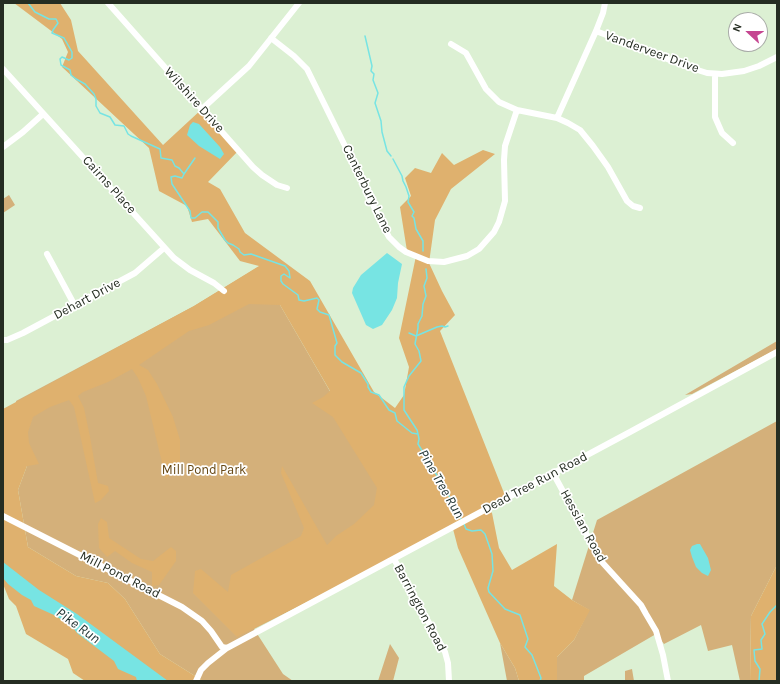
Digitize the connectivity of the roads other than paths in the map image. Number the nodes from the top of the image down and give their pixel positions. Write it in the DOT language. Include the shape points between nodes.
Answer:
graph roads {
  1 [pos="108,3"];
  2 [pos="299,3"];
  3 [pos="604,3"];
  4 [pos="596,32"];
  5 [pos="271,38"];
  6 [pos="451,44"];
  7 [pos="777,57"];
  8 [pos="3,68"];
  9 [pos="715,74"];
  10 [pos="202,109"];
  11 [pos="516,110"];
  12 [pos="43,114"];
  13 [pos="557,118"];
  14 [pos="732,143"];
  15 [pos="3,146"];
  16 [pos="287,188"];
  17 [pos="640,208"];
  18 [pos="164,248"];
  19 [pos="47,254"];
  20 [pos="224,291"];
  21 [pos="75,306"];
  22 [pos="3,340"];
  23 [pos="777,352"];
  24 [pos="553,473"];
  25 [pos="3,516"];
  26 [pos="394,559"];
  27 [pos="226,648"];
  28 [pos="196,681"];
  29 [pos="449,681"];
  30 [pos="668,681"];
  1 -- 10 [label="street, Wilshire Drive"];
  2 -- 5 [label="street"];
  3 -- 4 [label="street"];
  4 -- 9 [label="street, Vanderveer Drive" via="685,66"];
  4 -- 13 [label="street"];
  5 -- 10 [label="street" via="249,66"];
  5 -- 11 [label="street, Canterbury Lane" via="307,69 389,237 406,252 428,260 444,262 467,256 479,249 494,232 505,201 505,146"];
  6 -- 11 [label="street" via="466,53 483,85 492,96"];
  7 -- 9 [label="street, Vanderveer Drive" via="744,71"];
  8 -- 12 [label="street, Cairns Place"];
  9 -- 14 [label="street" via="715,117 722,133"];
  10 -- 16 [label="street, Wilshire Drive" via="262,175"];
  11 -- 13 [label="street"];
  12 -- 15 [label="street"];
  12 -- 18 [label="street, Cairns Place"];
  13 -- 17 [label="street" via="586,136 608,167 627,201"];
  18 -- 20 [label="street, Cairns Place" via="184,266"];
  18 -- 21 [label="street, Dehart Drive" via="134,273"];
  19 -- 21 [label="street"];
  21 -- 22 [label="street, Dehart Drive" via="23,333"];
  23 -- 24 [label="street, Dead Tree Run Road"];
  24 -- 26 [label="street, Dead Tree Run Road"];
  24 -- 30 [label="street, Hessian Road" via="601,561 641,605 656,632"];
  25 -- 27 [label="street, Mill Pond Road" via="186,609 202,621 222,647"];
  26 -- 27 [label="street, Dead Tree Run Road"];
  26 -- 29 [label="street, Barrington Road" via="445,652"];
  27 -- 28 [label="street, Dead Tree Run Road" via="208,663"];
}
